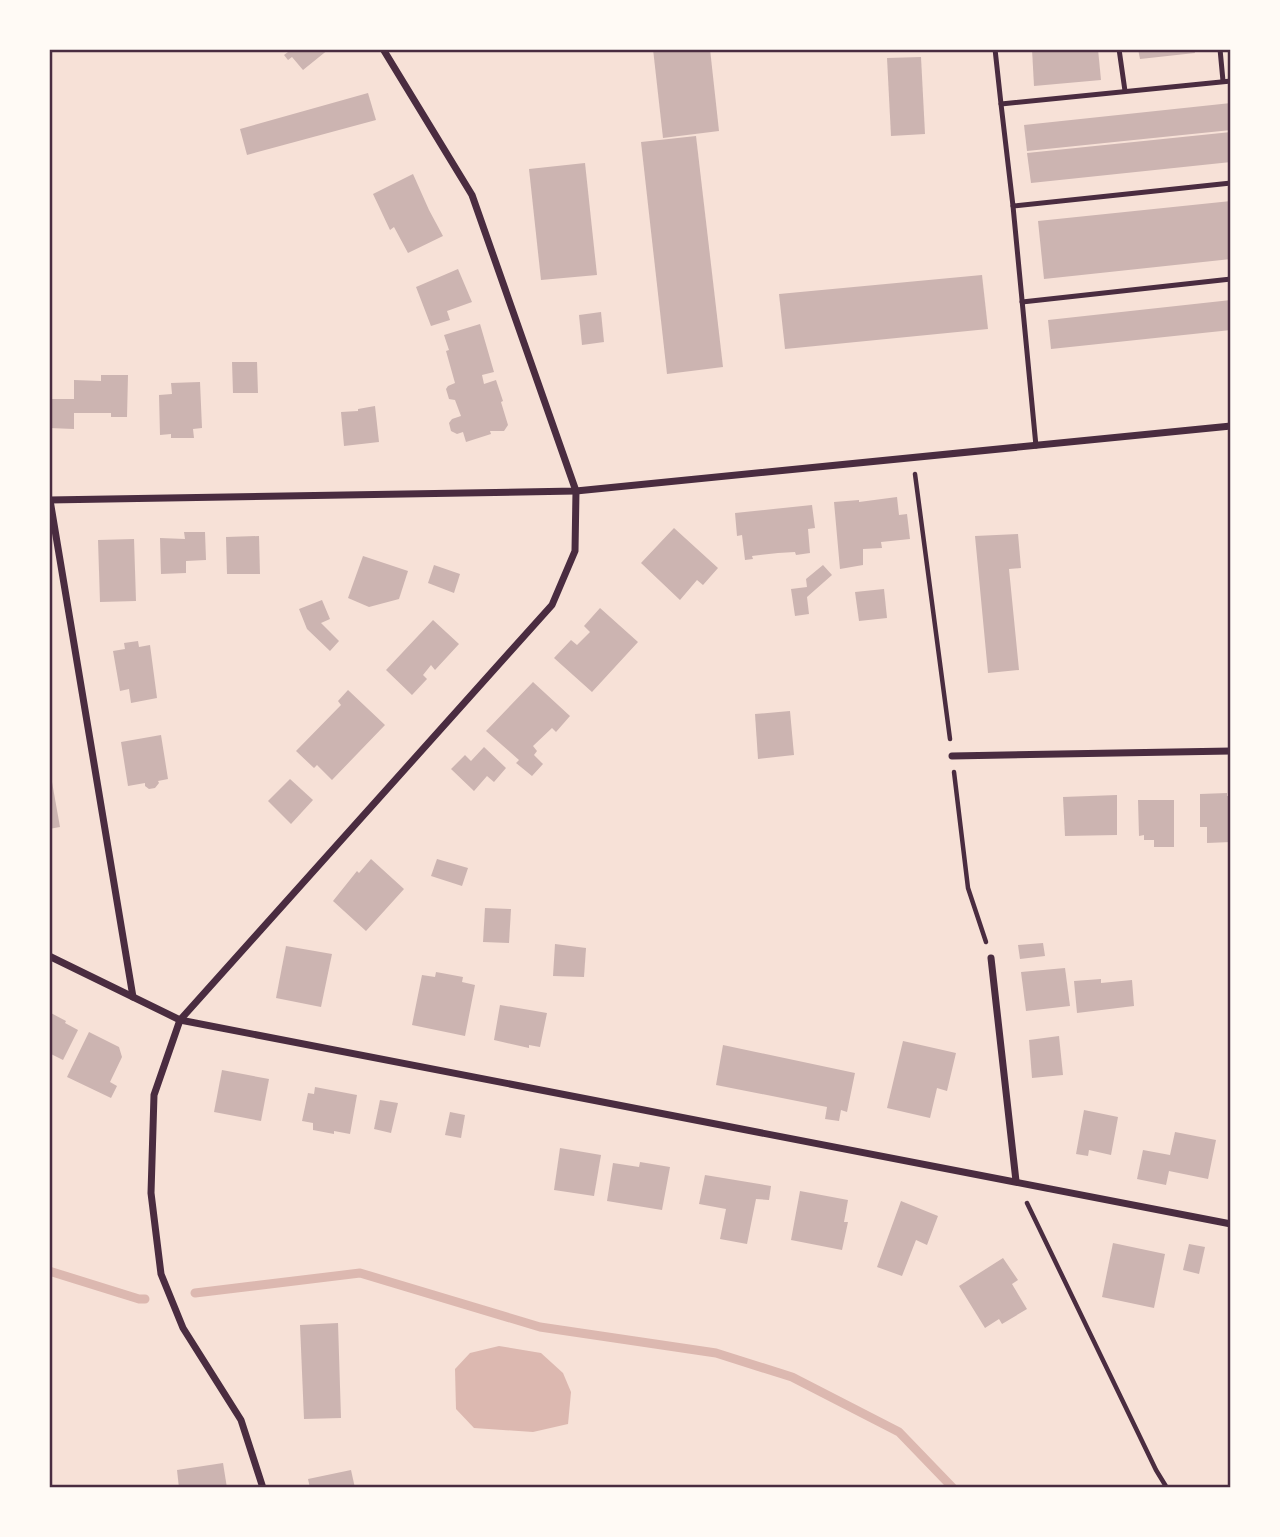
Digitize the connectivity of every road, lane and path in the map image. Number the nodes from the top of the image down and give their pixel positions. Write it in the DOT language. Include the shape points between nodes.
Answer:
graph roads {
  1 [pos="383,49"];
  2 [pos="995,49"];
  3 [pos="1119,49"];
  4 [pos="1220,49"];
  5 [pos="1231,80"];
  6 [pos="1223,81"];
  7 [pos="1125,91"];
  8 [pos="1000,104"];
  9 [pos="1231,183"];
  10 [pos="1013,206"];
  11 [pos="1231,279"];
  12 [pos="1022,302"];
  13 [pos="1231,426"];
  14 [pos="1036,446"];
  15 [pos="913,459"];
  16 [pos="576,492"];
  17 [pos="49,500"];
  18 [pos="1231,751"];
  19 [pos="952,756"];
  20 [pos="49,956"];
  21 [pos="991,958"];
  22 [pos="133,997"];
  23 [pos="180,1020"];
  24 [pos="1016,1181"];
  25 [pos="1231,1224"];
  26 [pos="262,1488"];
  27 [pos="1167,1488"];
  1 -- 16 [label="street" via="472,195"];
  2 -- 8 [label="lane"];
  3 -- 7 [label="lane"];
  4 -- 6 [label="lane"];
  5 -- 6 [label="lane"];
  6 -- 7 [label="lane"];
  7 -- 8 [label="lane"];
  8 -- 10 [label="lane"];
  9 -- 10 [label="lane"];
  10 -- 12 [label="lane"];
  11 -- 12 [label="lane"];
  12 -- 14 [label="lane"];
  13 -- 14 [label="street"];
  14 -- 15 [label="street"];
  15 -- 16 [label="street"];
  15 -- 19 [label="path"];
  16 -- 17 [label="street"];
  16 -- 23 [label="street" via="575,551 552,605"];
  17 -- 22 [label="street"];
  18 -- 19 [label="street"];
  19 -- 21 [label="path" via="968,888"];
  20 -- 22 [label="street"];
  21 -- 24 [label="street"];
  22 -- 23 [label="street"];
  23 -- 24 [label="street"];
  23 -- 26 [label="street" via="154,1095 151,1193 161,1274 183,1328 241,1420"];
  24 -- 25 [label="street"];
  24 -- 27 [label="path"];
}
